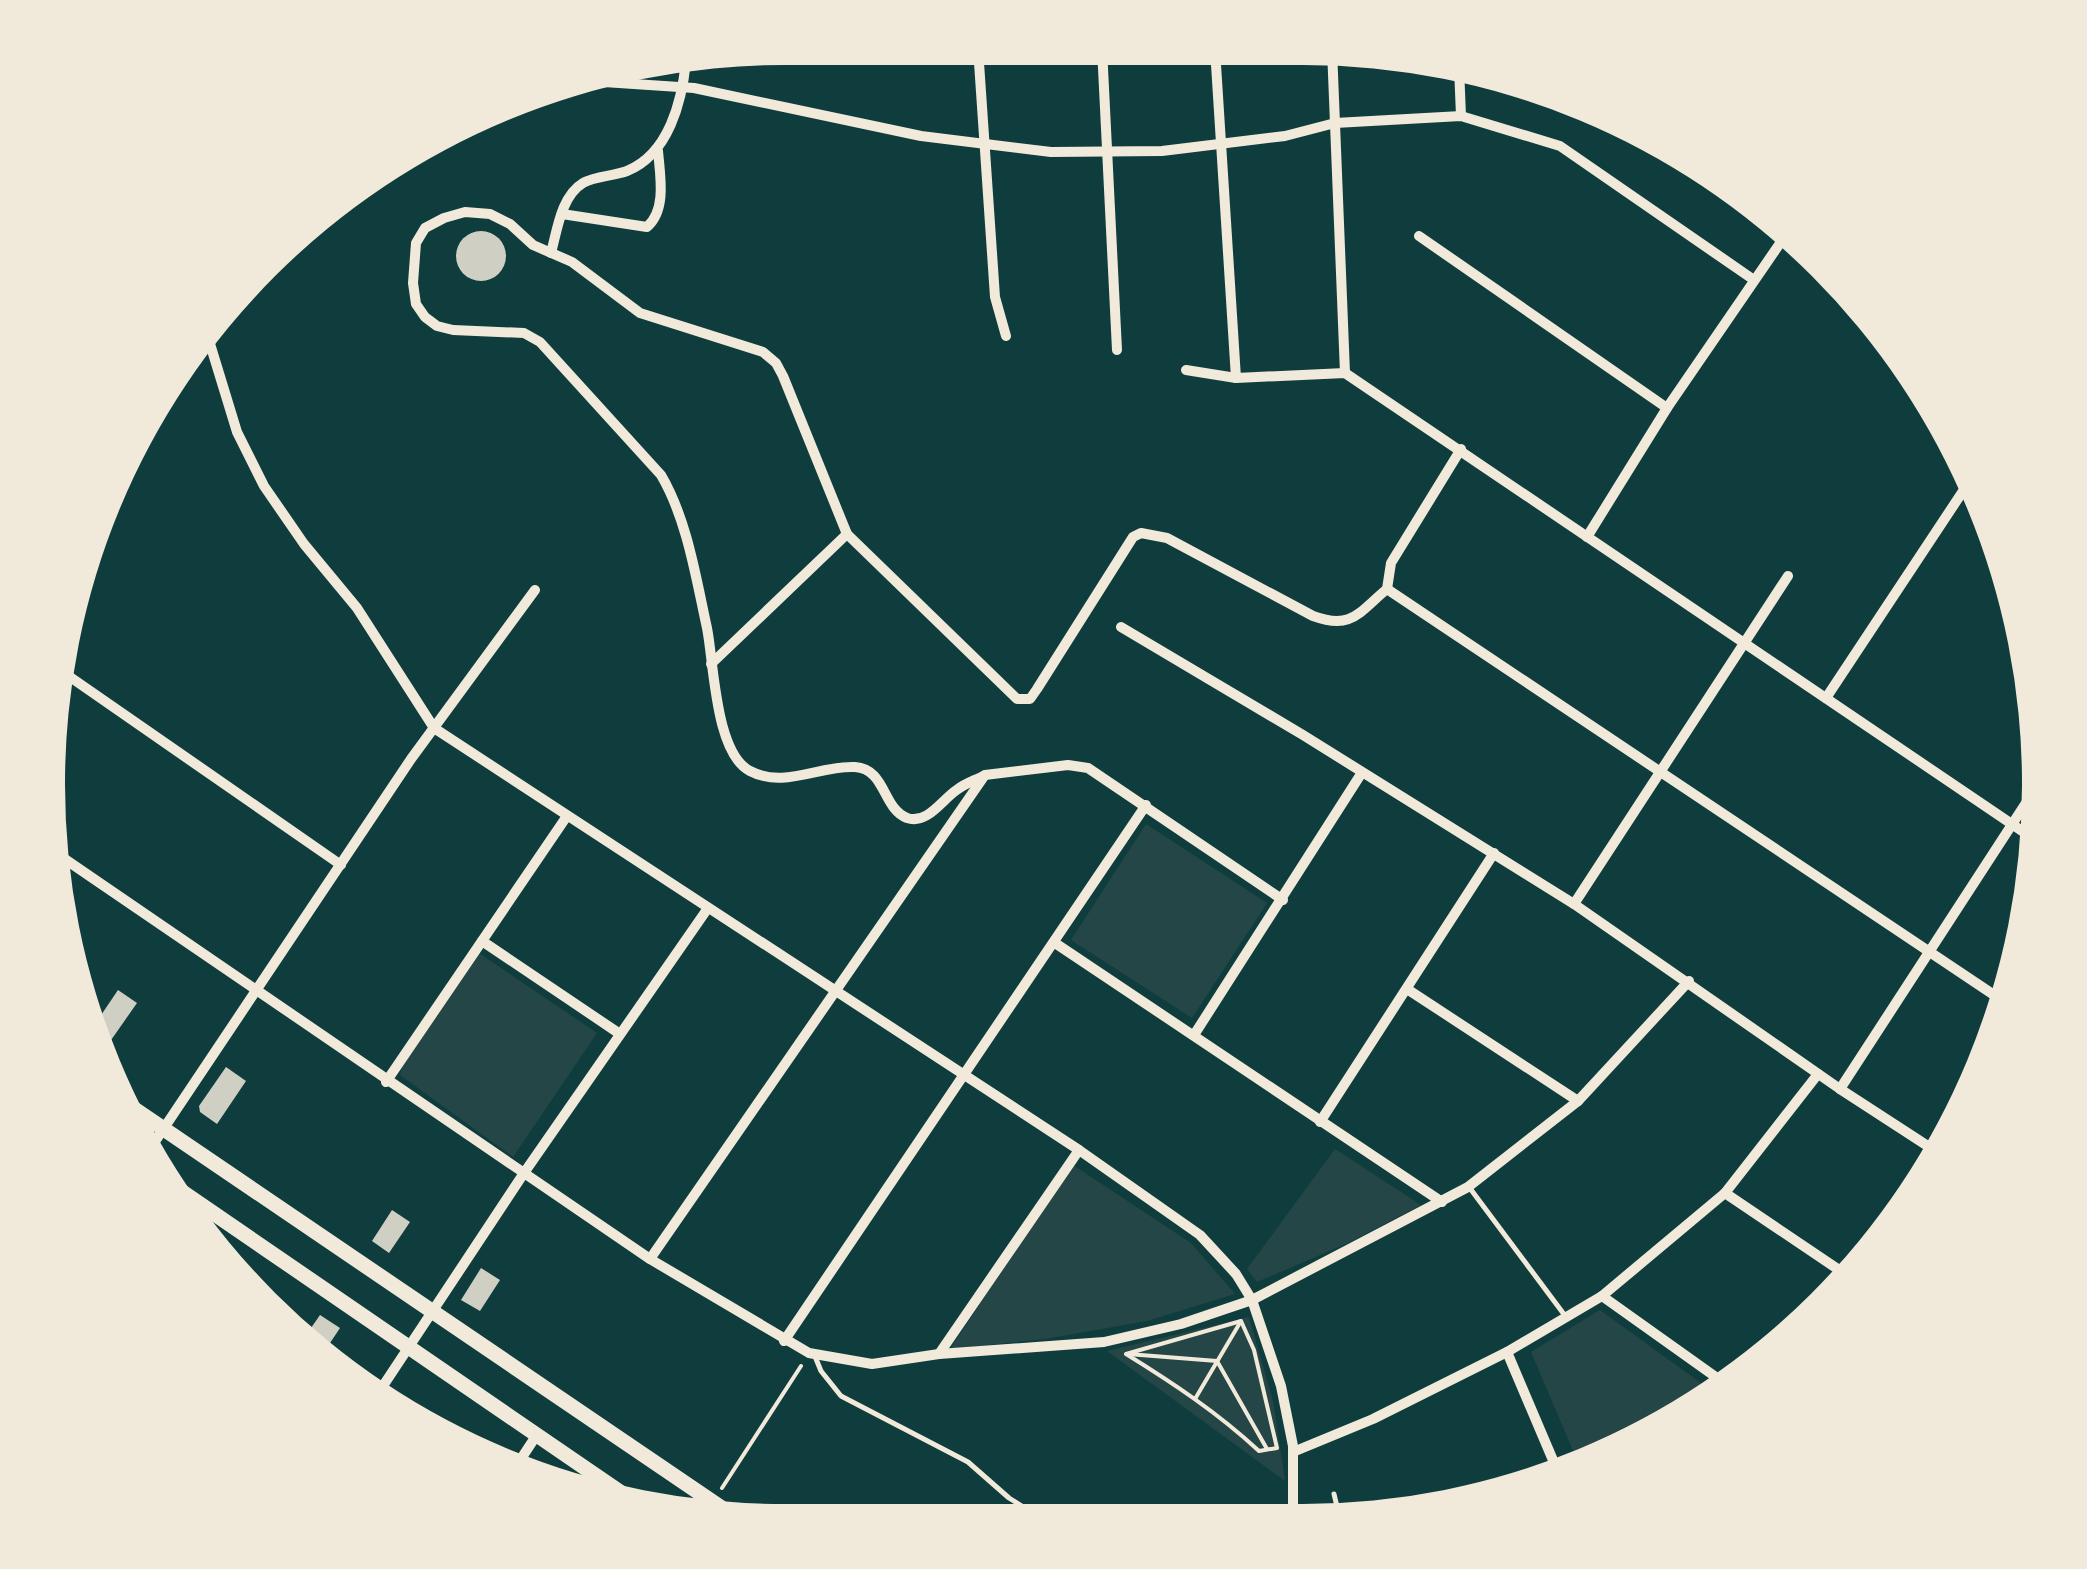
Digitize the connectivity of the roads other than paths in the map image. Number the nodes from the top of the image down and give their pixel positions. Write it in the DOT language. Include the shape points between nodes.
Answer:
graph roads {
  1 [pos="979,65"];
  2 [pos="1103,65"];
  3 [pos="1215,65"];
  4 [pos="1333,66"];
  5 [pos="685,72"];
  6 [pos="1460,83"];
  7 [pos="625,84"];
  8 [pos="683,88"];
  9 [pos="1462,116"];
  10 [pos="1335,124"];
  11 [pos="984,144"];
  12 [pos="1221,144"];
  13 [pos="658,151"];
  14 [pos="1107,152"];
  15 [pos="562,214"];
  16 [pos="1419,236"];
  17 [pos="1778,245"];
  18 [pos="551,253"];
  19 [pos="1754,280"];
  20 [pos="1006,336"];
  21 [pos="212,349"];
  22 [pos="1117,350"];
  23 [pos="1186,370"];
  24 [pos="1346,373"];
  25 [pos="1236,378"];
  26 [pos="1667,408"];
  27 [pos="1461,449"];
  28 [pos="1961,495"];
  29 [pos="847,534"];
  30 [pos="1588,536"];
  31 [pos="1788,576"];
  32 [pos="535,590"];
  33 [pos="1387,590"];
  34 [pos="1122,627"];
  35 [pos="1744,643"];
  36 [pos="711,664"];
  37 [pos="73,679"];
  38 [pos="1826,698"];
  39 [pos="434,728"];
  40 [pos="1660,771"];
  41 [pos="1361,774"];
  42 [pos="985,775"];
  43 [pos="1146,805"];
  44 [pos="2021,808"];
  45 [pos="567,816"];
  46 [pos="2011,823"];
  47 [pos="2020,829"];
  48 [pos="1494,853"];
  49 [pos="70,863"];
  50 [pos="340,865"];
  51 [pos="1283,900"];
  52 [pos="1574,904"];
  53 [pos="708,908"];
  54 [pos="482,941"];
  55 [pos="1055,942"];
  56 [pos="1930,952"];
  57 [pos="1689,981"];
  58 [pos="1408,989"];
  59 [pos="254,991"];
  60 [pos="836,992"];
  61 [pos="1991,993"];
  62 [pos="620,1034"];
  63 [pos="1194,1035"];
  64 [pos="1818,1074"];
  65 [pos="964,1076"];
  66 [pos="386,1082"];
  67 [pos="1840,1090"];
  68 [pos="1578,1101"];
  69 [pos="147,1117"];
  70 [pos="1320,1122"];
  71 [pos="163,1128"];
  72 [pos="157,1137"];
  73 [pos="1926,1144"];
  74 [pos="1080,1150"];
  75 [pos="524,1173"];
  76 [pos="1468,1187"];
  77 [pos="1725,1193"];
  78 [pos="1442,1202"];
  79 [pos="201,1205"];
  80 [pos="650,1258"];
  81 [pos="1835,1267"];
  82 [pos="1602,1296"];
  83 [pos="1252,1300"];
  84 [pos="434,1312"];
  85 [pos="1566,1317"];
  86 [pos="784,1341"];
  87 [pos="408,1348"];
  88 [pos="1507,1352"];
  89 [pos="811,1354"];
  90 [pos="939,1354"];
  91 [pos="1713,1375"];
  92 [pos="385,1383"];
  93 [pos="536,1436"];
  94 [pos="1293,1452"];
  95 [pos="524,1455"];
  96 [pos="1552,1459"];
  97 [pos="601,1480"];
  98 [pos="1334,1494"];
  99 [pos="711,1500"];
  100 [pos="1336,1503"];
  101 [pos="1019,1504"];
  102 [pos="1294,1504"];
  1 -- 11 [label="street"];
  2 -- 14 [label="street"];
  3 -- 12 [label="street"];
  4 -- 10 [label="street"];
  5 -- 8 [label="street"];
  6 -- 9 [label="street"];
  7 -- 8 [label="street"];
  8 -- 11 [label="street"];
  8 -- 13 [label="street"];
  9 -- 10 [label="street"];
  9 -- 19 [label="street" via="1560,146"];
  10 -- 12 [label="street"];
  10 -- 24 [label="street"];
  11 -- 14 [label="street"];
  11 -- 20 [label="street" via="995,297"];
  12 -- 14 [label="street"];
  12 -- 25 [label="street"];
  13 -- 15 [label="street" via="630,170 582,184"];
  13 -- 15 [label="street" via="662,190 656,220 648,227"];
  14 -- 22 [label="street"];
  15 -- 18 [label="street"];
  16 -- 26 [label="street"];
  17 -- 19 [label="street"];
  18 -- 29 [label="street" via="640,313 734,340 776,363"];
  18 -- 36 [label="street" via="490,214 444,218 425,228 416,244 416,304 437,326 524,333 540,342 661,474 680,518"];
  19 -- 26 [label="street"];
  21 -- 39 [label="street" via="237,432 264,486 357,608"];
  23 -- 25 [label="street"];
  24 -- 25 [label="street"];
  24 -- 27 [label="street"];
  26 -- 30 [label="street"];
  27 -- 30 [label="street"];
  27 -- 33 [label="street" via="1391,563"];
  28 -- 38 [label="street"];
  29 -- 33 [label="street" via="1017,699 1037,689 1141,532 1167,538 1335,624"];
  29 -- 36 [label="street"];
  30 -- 35 [label="street"];
  31 -- 35 [label="street"];
  32 -- 39 [label="street"];
  33 -- 40 [label="street"];
  34 -- 41 [label="street"];
  35 -- 38 [label="street"];
  35 -- 40 [label="street"];
  36 -- 42 [label="street" via="731,751 747,770 772,778 864,768 908,818 922,818"];
  37 -- 50 [label="street"];
  38 -- 46 [label="street"];
  39 -- 45 [label="street"];
  39 -- 50 [label="street"];
  40 -- 52 [label="street"];
  40 -- 56 [label="street"];
  41 -- 48 [label="street"];
  41 -- 51 [label="street"];
  42 -- 43 [label="street" via="1088,768"];
  42 -- 60 [label="street"];
  43 -- 51 [label="street"];
  43 -- 55 [label="street"];
  44 -- 46 [label="street"];
  45 -- 53 [label="street"];
  45 -- 54 [label="street"];
  46 -- 47 [label="street"];
  46 -- 56 [label="street"];
  48 -- 52 [label="street"];
  48 -- 58 [label="street"];
  49 -- 59 [label="street"];
  50 -- 59 [label="street"];
  51 -- 63 [label="street"];
  52 -- 57 [label="street"];
  53 -- 60 [label="street"];
  53 -- 62 [label="street"];
  54 -- 62 [label="street"];
  54 -- 66 [label="street"];
  55 -- 63 [label="street"];
  55 -- 65 [label="street"];
  56 -- 61 [label="street"];
  56 -- 67 [label="street"];
  57 -- 64 [label="street"];
  57 -- 68 [label="street"];
  58 -- 68 [label="street"];
  58 -- 70 [label="street"];
  59 -- 66 [label="street"];
  59 -- 71 [label="street"];
  60 -- 65 [label="street"];
  60 -- 80 [label="street"];
  62 -- 75 [label="street"];
  63 -- 70 [label="street"];
  64 -- 67 [label="street"];
  64 -- 77 [label="street"];
  65 -- 74 [label="street"];
  65 -- 86 [label="street"];
  66 -- 75 [label="street"];
  67 -- 73 [label="street"];
  68 -- 76 [label="street"];
  69 -- 71 [label="main road"];
  70 -- 78 [label="street"];
  71 -- 72 [label="street"];
  71 -- 84 [label="main road"];
  74 -- 83 [label="street" via="1200,1235"];
  74 -- 90 [label="street"];
  75 -- 80 [label="street"];
  75 -- 84 [label="street"];
  76 -- 78 [label="street"];
  76 -- 85 [label="lane"];
  77 -- 81 [label="street"];
  77 -- 82 [label="street"];
  78 -- 83 [label="street"];
  79 -- 87 [label="main road"];
  80 -- 86 [label="street"];
  82 -- 85 [label="street"];
  82 -- 91 [label="street"];
  83 -- 90 [label="street" via="1104,1342"];
  83 -- 94 [label="street" via="1281,1386"];
  84 -- 87 [label="street"];
  84 -- 99 [label="main road"];
  85 -- 88 [label="street"];
  86 -- 89 [label="street"];
  87 -- 92 [label="street"];
  87 -- 93 [label="main road"];
  88 -- 94 [label="street"];
  88 -- 96 [label="street"];
  89 -- 90 [label="street" via="872,1364"];
  89 -- 101 [label="lane" via="841,1396 968,1462"];
  93 -- 95 [label="street"];
  93 -- 97 [label="main road"];
  94 -- 102 [label="street"];
  98 -- 100 [label="lane"];
}
